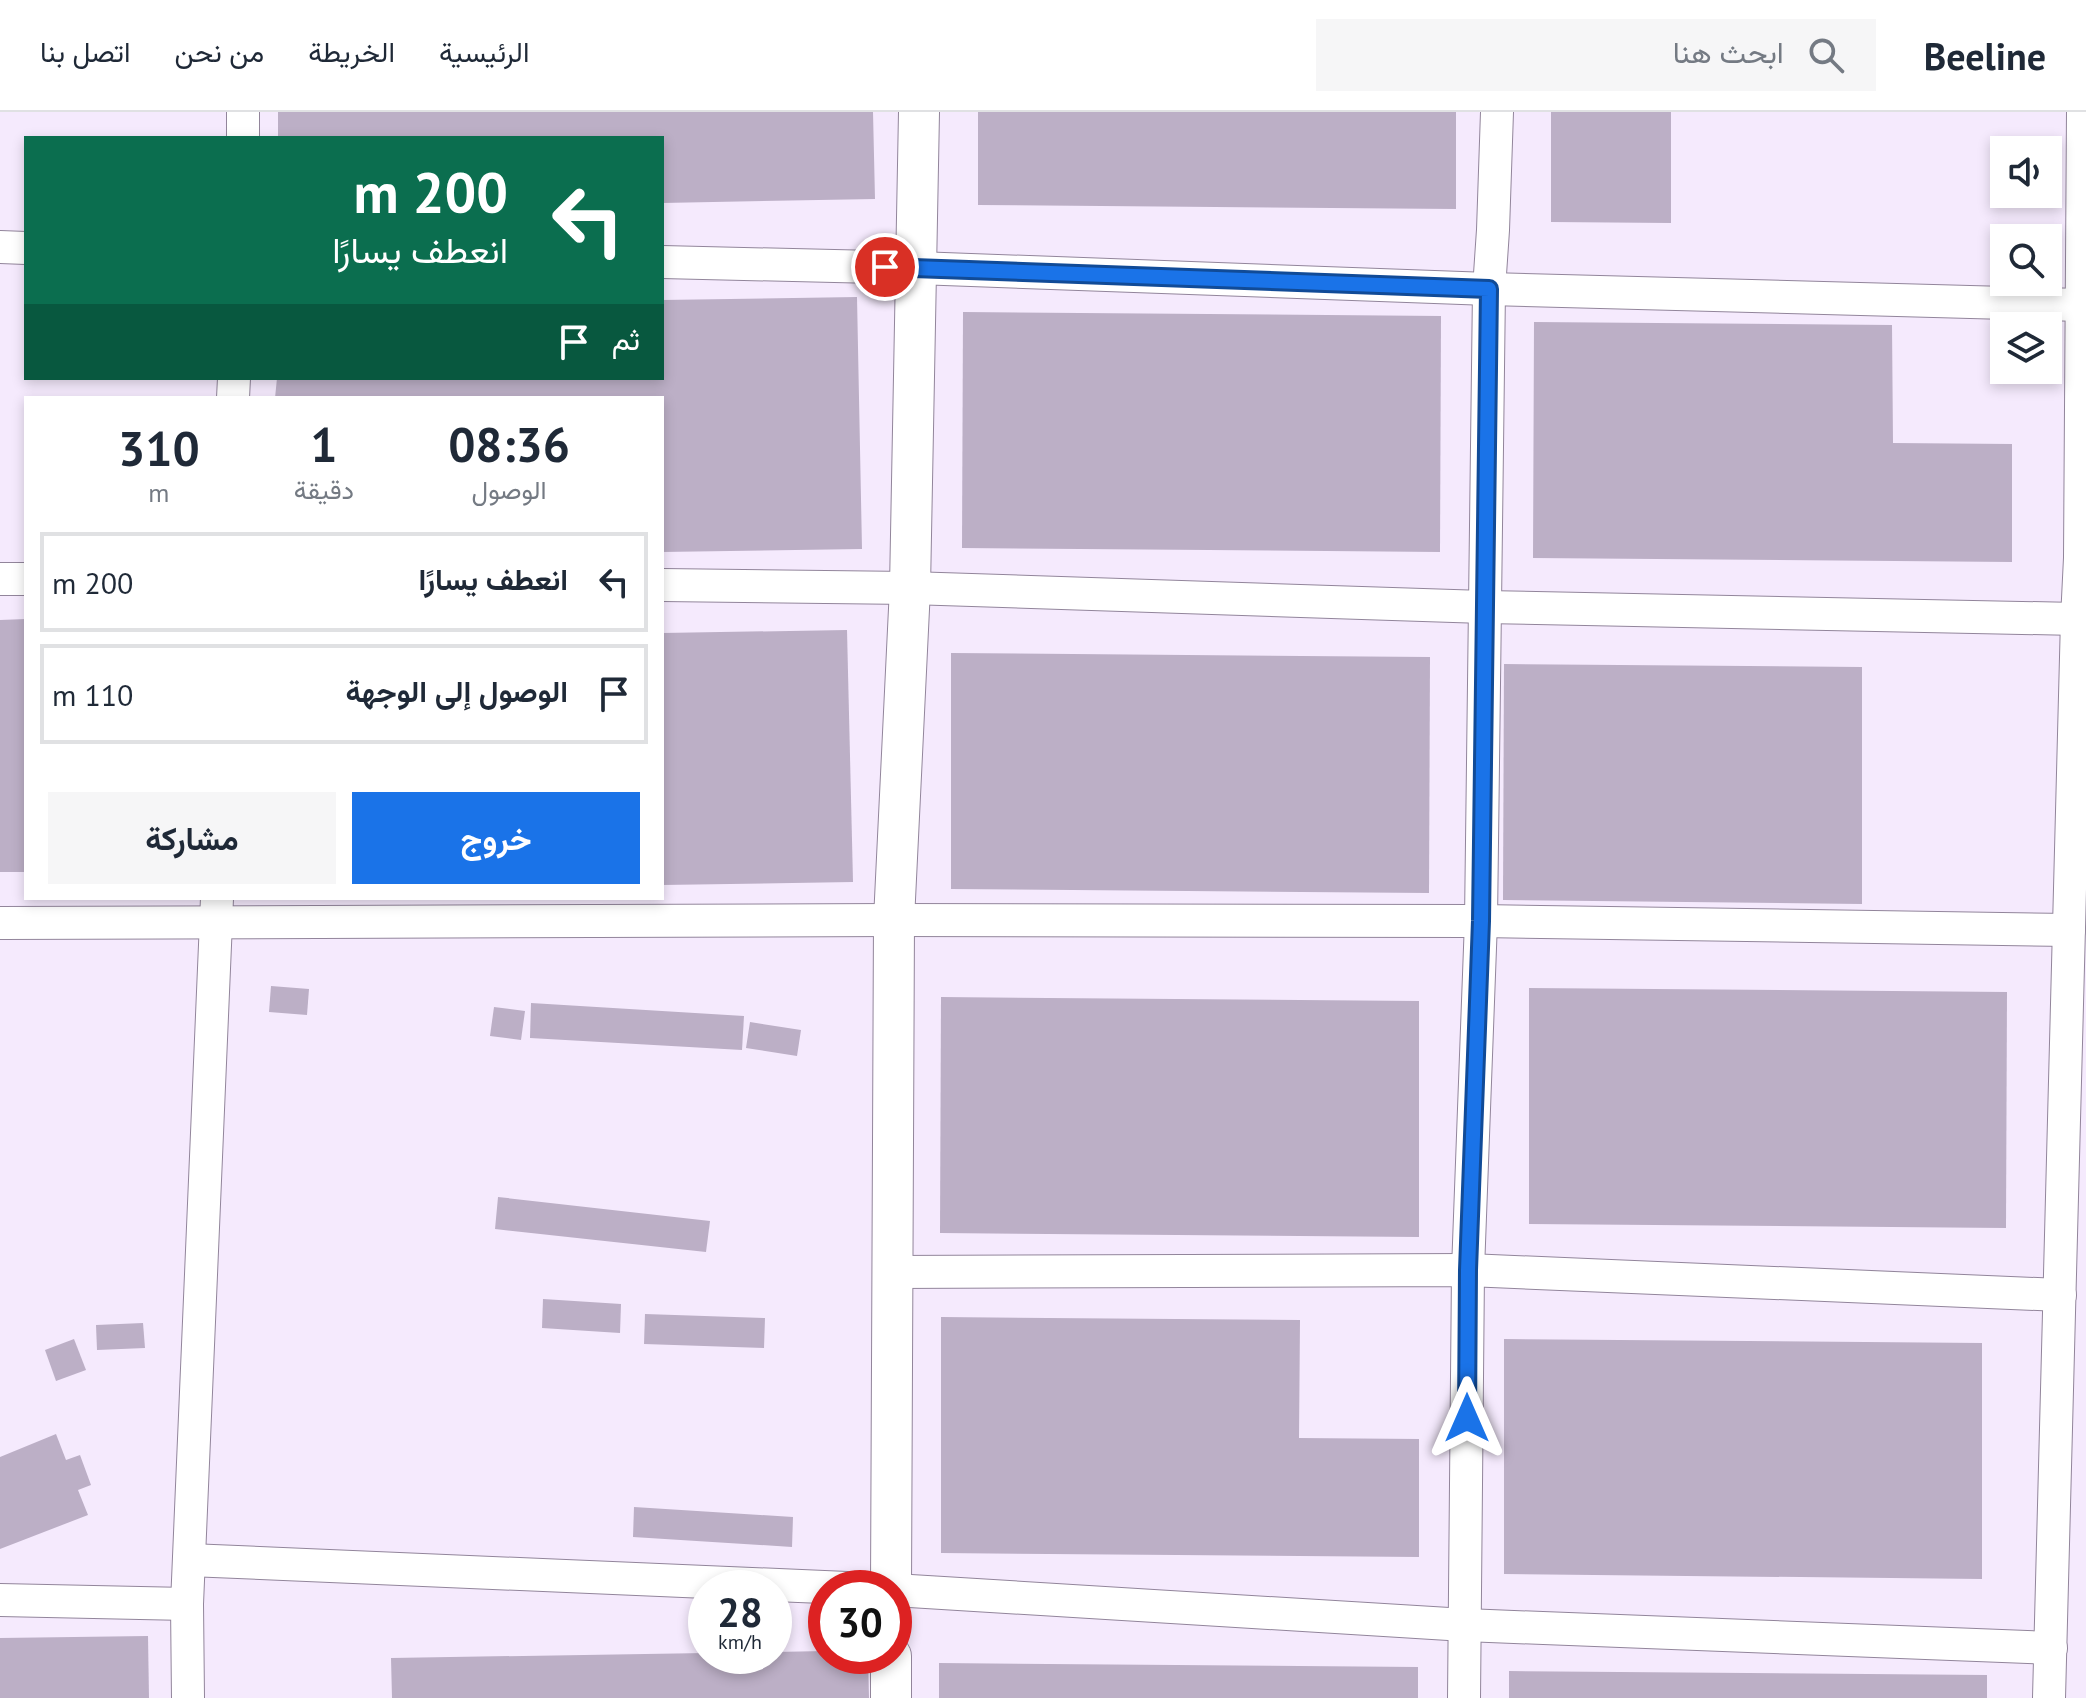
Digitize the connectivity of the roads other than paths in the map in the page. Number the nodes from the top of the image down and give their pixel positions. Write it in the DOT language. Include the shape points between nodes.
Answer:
graph roads {
  1 [pos="243,112"];
  2 [pos="919,112"];
  3 [pos="1497,112"];
  4 [pos="2083,112"];
  5 [pos="243,136"];
  6 [pos="0,247"];
  7 [pos="24,248"];
  8 [pos="664,262"];
  9 [pos="917,268"];
  10 [pos="1489,289"];
  11 [pos="2082,305"];
  12 [pos="2083,555"];
  13 [pos="0,579"];
  14 [pos="24,579"];
  15 [pos="664,585"];
  16 [pos="910,588"];
  17 [pos="1484,607"];
  18 [pos="2077,619"];
  19 [pos="2078,858"];
  20 [pos="216,910"];
  21 [pos="894,920"];
  22 [pos="1481,921"];
  23 [pos="0,923"];
  24 [pos="2069,930"];
  25 [pos="1468,1270"];
  26 [pos="892,1272"];
  27 [pos="2060,1295"];
  28 [pos="2071,1409"];
  29 [pos="189,1560"];
  30 [pos="893,1570"];
  31 [pos="808,1586"];
  32 [pos="912,1590"];
  33 [pos="0,1600"];
  34 [pos="187,1604"];
  35 [pos="1465,1625"];
  36 [pos="2051,1648"];
  37 [pos="891,1674"];
  38 [pos="188,1698"];
  39 [pos="891,1698"];
  40 [pos="1464,1698"];
  41 [pos="2049,1698"];
  1 -- 5 [label="street"];
  2 -- 9 [label="street"];
  3 -- 10 [label="street"];
  4 -- 11 [label="street"];
  6 -- 7 [label="street"];
  8 -- 9 [label="street"];
  9 -- 10 [label="street"];
  9 -- 16 [label="street"];
  10 -- 11 [label="street"];
  10 -- 17 [label="street"];
  11 -- 12 [label="street"];
  12 -- 18 [label="street"];
  13 -- 14 [label="street"];
  15 -- 16 [label="street"];
  16 -- 17 [label="street"];
  16 -- 21 [label="street"];
  17 -- 18 [label="street"];
  17 -- 22 [label="street"];
  18 -- 19 [label="street"];
  19 -- 24 [label="street"];
  20 -- 21 [label="street"];
  20 -- 23 [label="street"];
  20 -- 29 [label="street"];
  21 -- 22 [label="street"];
  21 -- 26 [label="street"];
  22 -- 24 [label="street"];
  22 -- 25 [label="street"];
  24 -- 27 [label="street"];
  25 -- 26 [label="street"];
  25 -- 27 [label="street"];
  25 -- 35 [label="street"];
  26 -- 30 [label="street"];
  27 -- 28 [label="street"];
  28 -- 36 [label="street"];
  29 -- 31 [label="street"];
  29 -- 34 [label="street"];
  32 -- 35 [label="street"];
  33 -- 34 [label="street"];
  34 -- 38 [label="street"];
  35 -- 36 [label="street"];
  35 -- 40 [label="street"];
  36 -- 41 [label="street"];
  37 -- 39 [label="street"];
}
